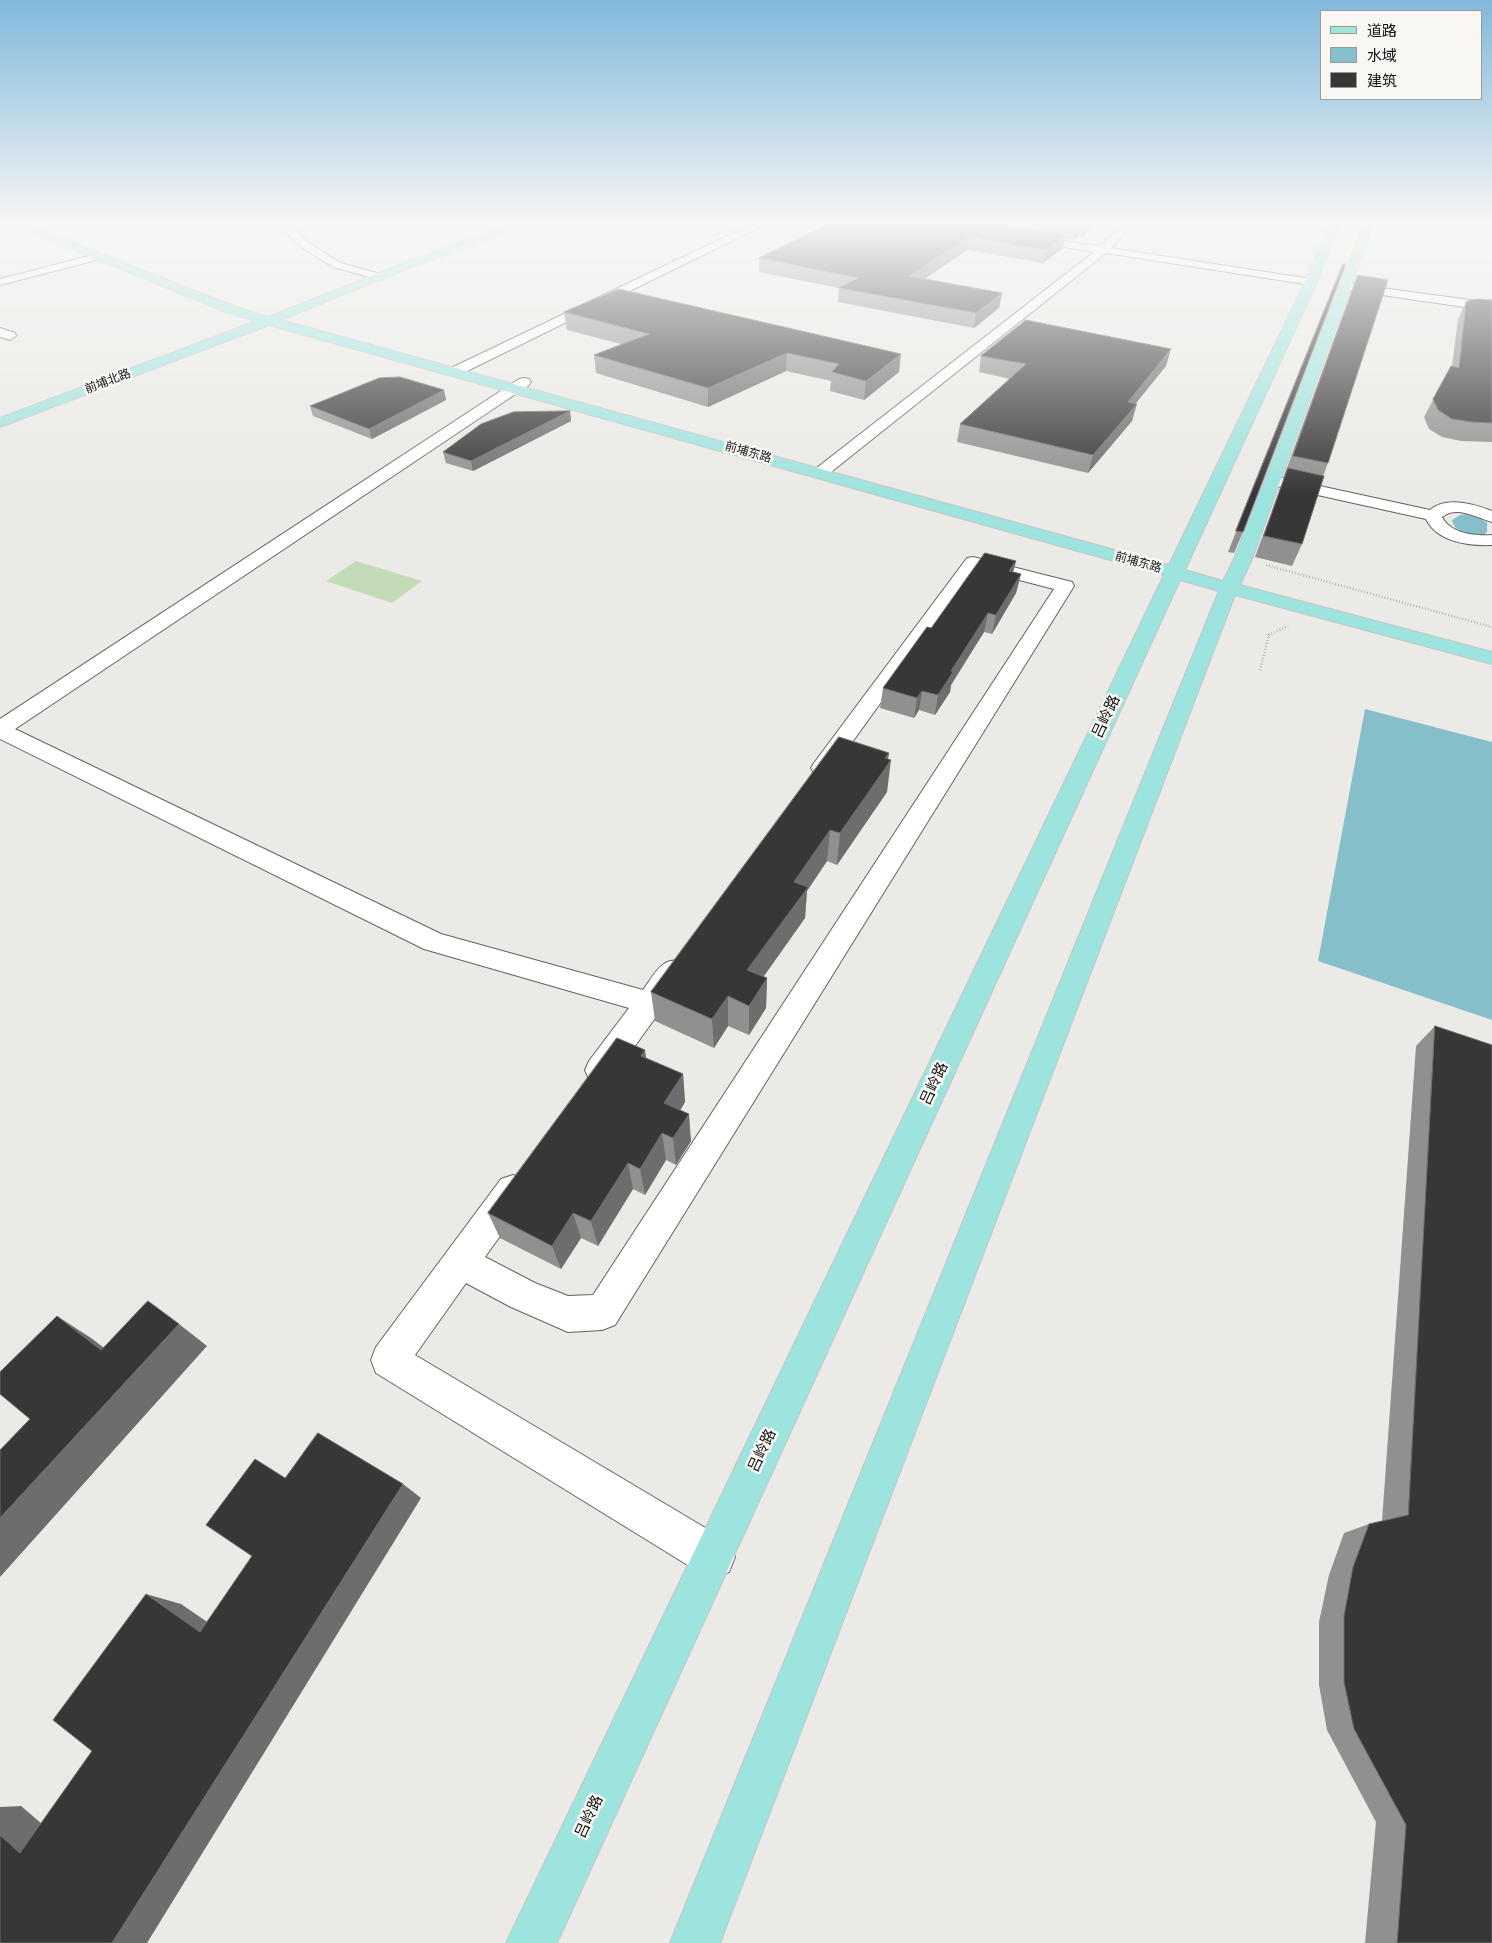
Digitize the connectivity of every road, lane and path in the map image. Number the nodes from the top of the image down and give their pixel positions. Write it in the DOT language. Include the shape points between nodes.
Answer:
graph roads {
  1 [pos="242,314"];
  2 [pos="279,314"];
  3 [pos="287,314"];
  4 [pos="576,314"];
  5 [pos="1022,314"];
  6 [pos="1296,314"];
  7 [pos="1335,314"];
  8 [pos="284,315"];
  9 [pos="267,321"];
  10 [pos="460,369"];
  11 [pos="520,385"];
  12 [pos="0,423"];
  13 [pos="832,464"];
  14 [pos="820,473"];
  15 [pos="1272,481"];
  16 [pos="1433,516"];
  17 [pos="1492,517"];
  18 [pos="1058,525"];
  19 [pos="1492,540"];
  20 [pos="1182,563"];
  21 [pos="1232,572"];
  22 [pos="1492,627"];
  23 [pos="1492,644"];
  24 [pos="1492,658"];
  25 [pos="0,728"];
  26 [pos="809,787"];
  27 [pos="691,947"];
  28 [pos="650,1003"];
  29 [pos="586,1089"];
  30 [pos="529,1168"];
  31 [pos="460,1262"];
  32 [pos="714,1557"];
  33 [pos="531,1943"];
  34 [pos="695,1943"];
  1 -- 9 [label="main road, 前埔东路"];
  2 -- 8 [label="main road, 前埔东路"];
  3 -- 8 [label="main road, 前埔北路"];
  4 -- 10 [label="street"];
  5 -- 13 [label="street"];
  6 -- 20 [label="main road, 吕岭路"];
  7 -- 15 [label="main road"];
  8 -- 9 [label="main road, 前埔北路"];
  8 -- 10 [label="main road, 前埔东路"];
  9 -- 10 [label="main road, 前埔东路"];
  9 -- 12 [label="main road, 前埔北路"];
  10 -- 11 [label="main road, 前埔东路"];
  11 -- 13 [label="main road, 前埔东路"];
  11 -- 14 [label="main road, 前埔东路"];
  11 -- 25 [label="street"];
  13 -- 14 [label="street"];
  13 -- 18 [label="main road, 前埔东路"];
  14 -- 20 [label="main road, 前埔东路"];
  15 -- 16 [label="street"];
  15 -- 21 [label="main road"];
  16 -- 17 [label="street" via="1440,510 1457,508"];
  16 -- 19 [label="street" via="1435,522 1448,532 1469,539"];
  20 -- 21 [label="main road, 前埔东路"];
  20 -- 32 [label="main road, 吕岭路"];
  21 -- 22 [label="path"];
  21 -- 23 [label="main road, 前埔东路"];
  21 -- 24 [label="main road, 前埔东路"];
  21 -- 34 [label="main road"];
  25 -- 28 [label="street" via="433,942"];
  26 -- 31 [label="street" via="973,562 1065,586 602,1312 568,1314"];
  27 -- 28 [label="street"];
  28 -- 29 [label="street"];
  30 -- 31 [label="street"];
  31 -- 32 [label="street" via="388,1360"];
  32 -- 33 [label="main road, 吕岭路"];
}
